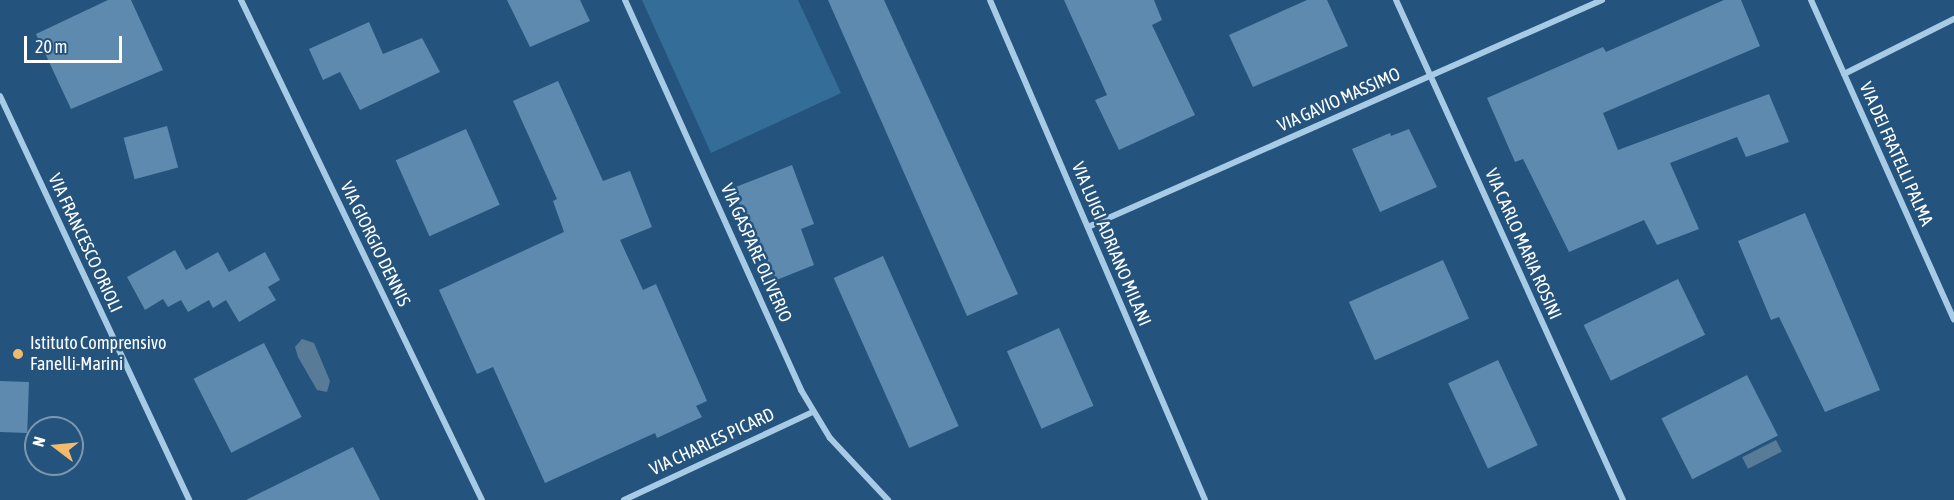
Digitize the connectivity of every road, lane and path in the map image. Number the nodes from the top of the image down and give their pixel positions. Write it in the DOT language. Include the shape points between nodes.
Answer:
graph roads {
  1 [pos="241,0"];
  2 [pos="626,0"];
  3 [pos="990,0"];
  4 [pos="1396,0"];
  5 [pos="1602,0"];
  6 [pos="1811,0"];
  7 [pos="1954,19"];
  8 [pos="1844,74"];
  9 [pos="1430,76"];
  10 [pos="0,96"];
  11 [pos="1088,227"];
  12 [pos="1954,320"];
  13 [pos="813,412"];
  14 [pos="189,500"];
  15 [pos="482,500"];
  16 [pos="624,500"];
  17 [pos="888,500"];
  18 [pos="1205,500"];
  19 [pos="1623,500"];
  1 -- 15 [label="street, VIA GIORGIO DENNIS"];
  2 -- 13 [label="street, VIA GASPARE OLIVERIO"];
  3 -- 11 [label="street, VIA LUIGI ADRIANO MILANI"];
  4 -- 9 [label="street, VIA CARLO MARIA ROSINI"];
  5 -- 9 [label="street, VIA GAVIO MASSIMO"];
  6 -- 8 [label="street, VIA DEI FRATELLI PALMA"];
  7 -- 8 [label="street"];
  8 -- 12 [label="street, VIA DEI FRATELLI PALMA"];
  9 -- 11 [label="street, VIA GAVIO MASSIMO"];
  9 -- 19 [label="street, VIA CARLO MARIA ROSINI"];
  10 -- 14 [label="street, VIA FRANCESCO ORIOLI"];
  11 -- 18 [label="street, VIA LUIGI ADRIANO MILANI"];
  13 -- 16 [label="street, VIA CHARLES PICARD"];
  13 -- 17 [label="street, VIA GASPARE OLIVERIO" via="849,461"];
}
